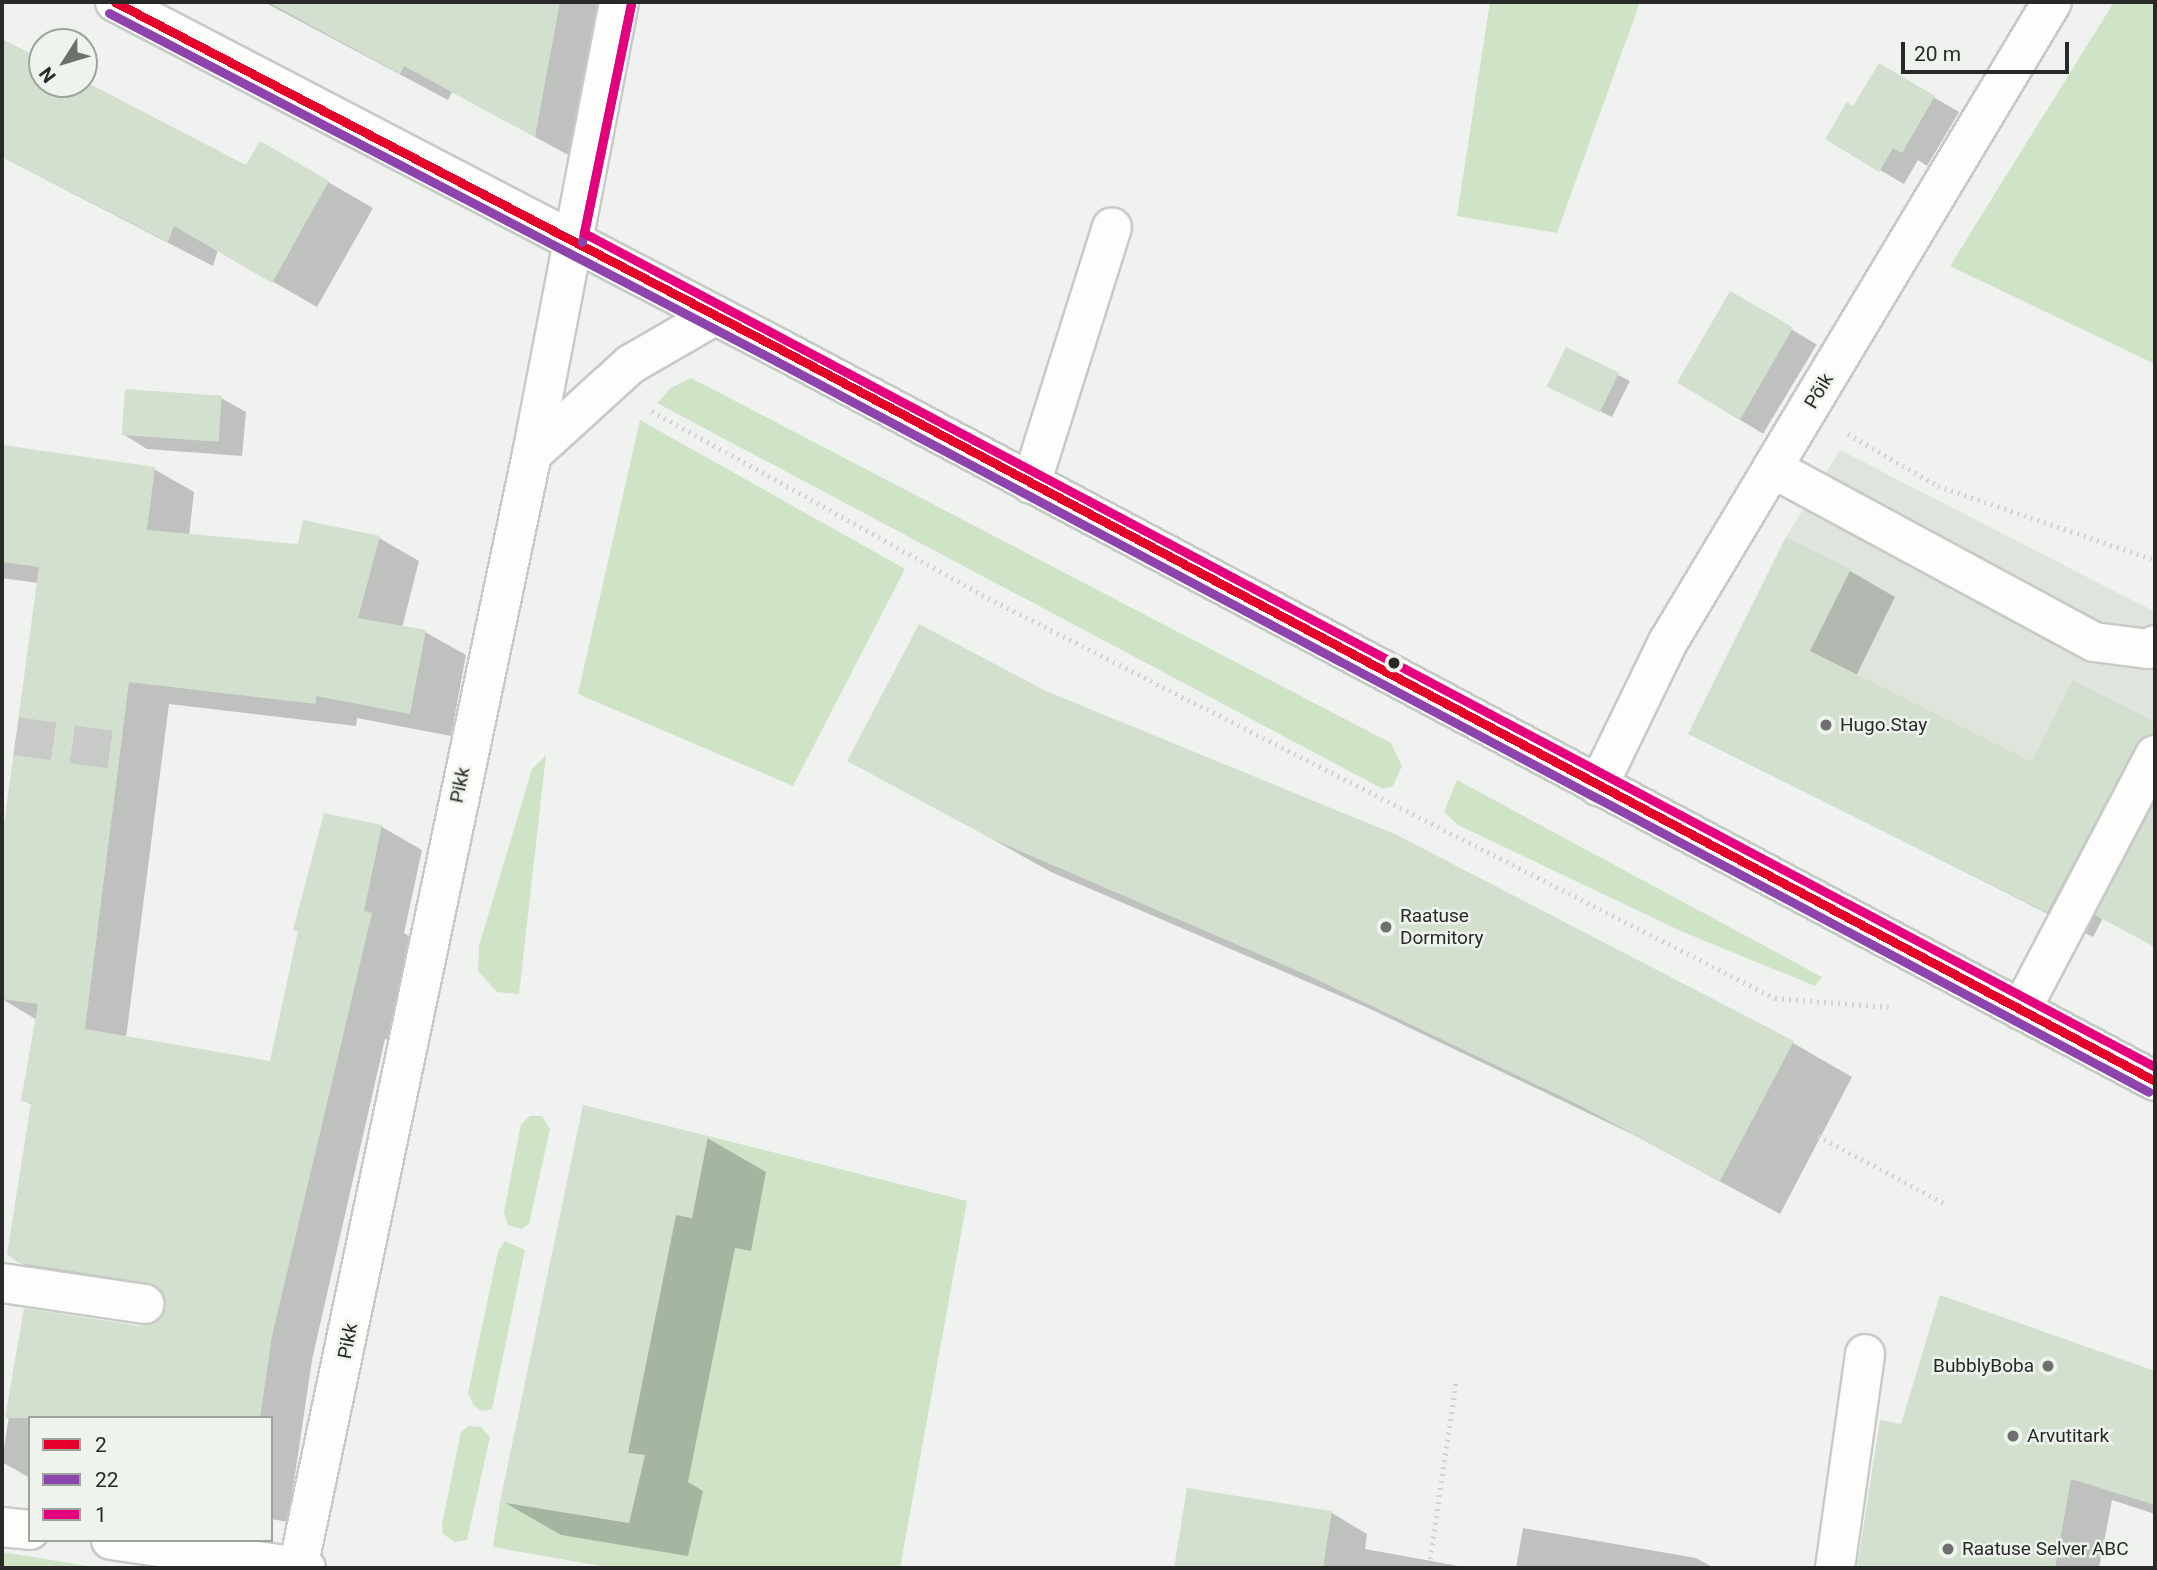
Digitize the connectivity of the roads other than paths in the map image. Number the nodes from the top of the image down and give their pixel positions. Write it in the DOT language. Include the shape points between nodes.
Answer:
graph roads {
  1 [pos="115,2"];
  2 [pos="619,2"];
  3 [pos="2052,2"];
  4 [pos="1112,227"];
  5 [pos="570,240"];
  6 [pos="714,316"];
  7 [pos="532,454"];
  8 [pos="1772,468"];
  9 [pos="1031,484"];
  10 [pos="2155,645"];
  11 [pos="2155,755"];
  12 [pos="1598,786"];
  13 [pos="2021,1010"];
  14 [pos="2155,1081"];
  15 [pos="2,1283"];
  16 [pos="144,1304"];
  17 [pos="1865,1354"];
  18 [pos="2,1527"];
  19 [pos="28,1530"];
  20 [pos="125,1542"];
  21 [pos="301,1568"];
  22 [pos="1835,1568"];
  1 -- 5 [label="street"];
  2 -- 5 [label="street, Pikk"];
  3 -- 8 [label="street, Põik"];
  4 -- 9 [label="street"];
  5 -- 6 [label="street"];
  5 -- 7 [label="street, Pikk"];
  6 -- 7 [label="street" via="631,364"];
  6 -- 9 [label="street"];
  7 -- 21 [label="street, Pikk"];
  8 -- 10 [label="street" via="2094,642 2148,649"];
  8 -- 12 [label="street, Põik" via="1668,642"];
  9 -- 12 [label="street"];
  11 -- 13 [label="street"];
  12 -- 13 [label="street"];
  13 -- 14 [label="street"];
  15 -- 16 [label="street"];
  17 -- 22 [label="street"];
  18 -- 19 [label="street"];
  20 -- 21 [label="street"];
}
